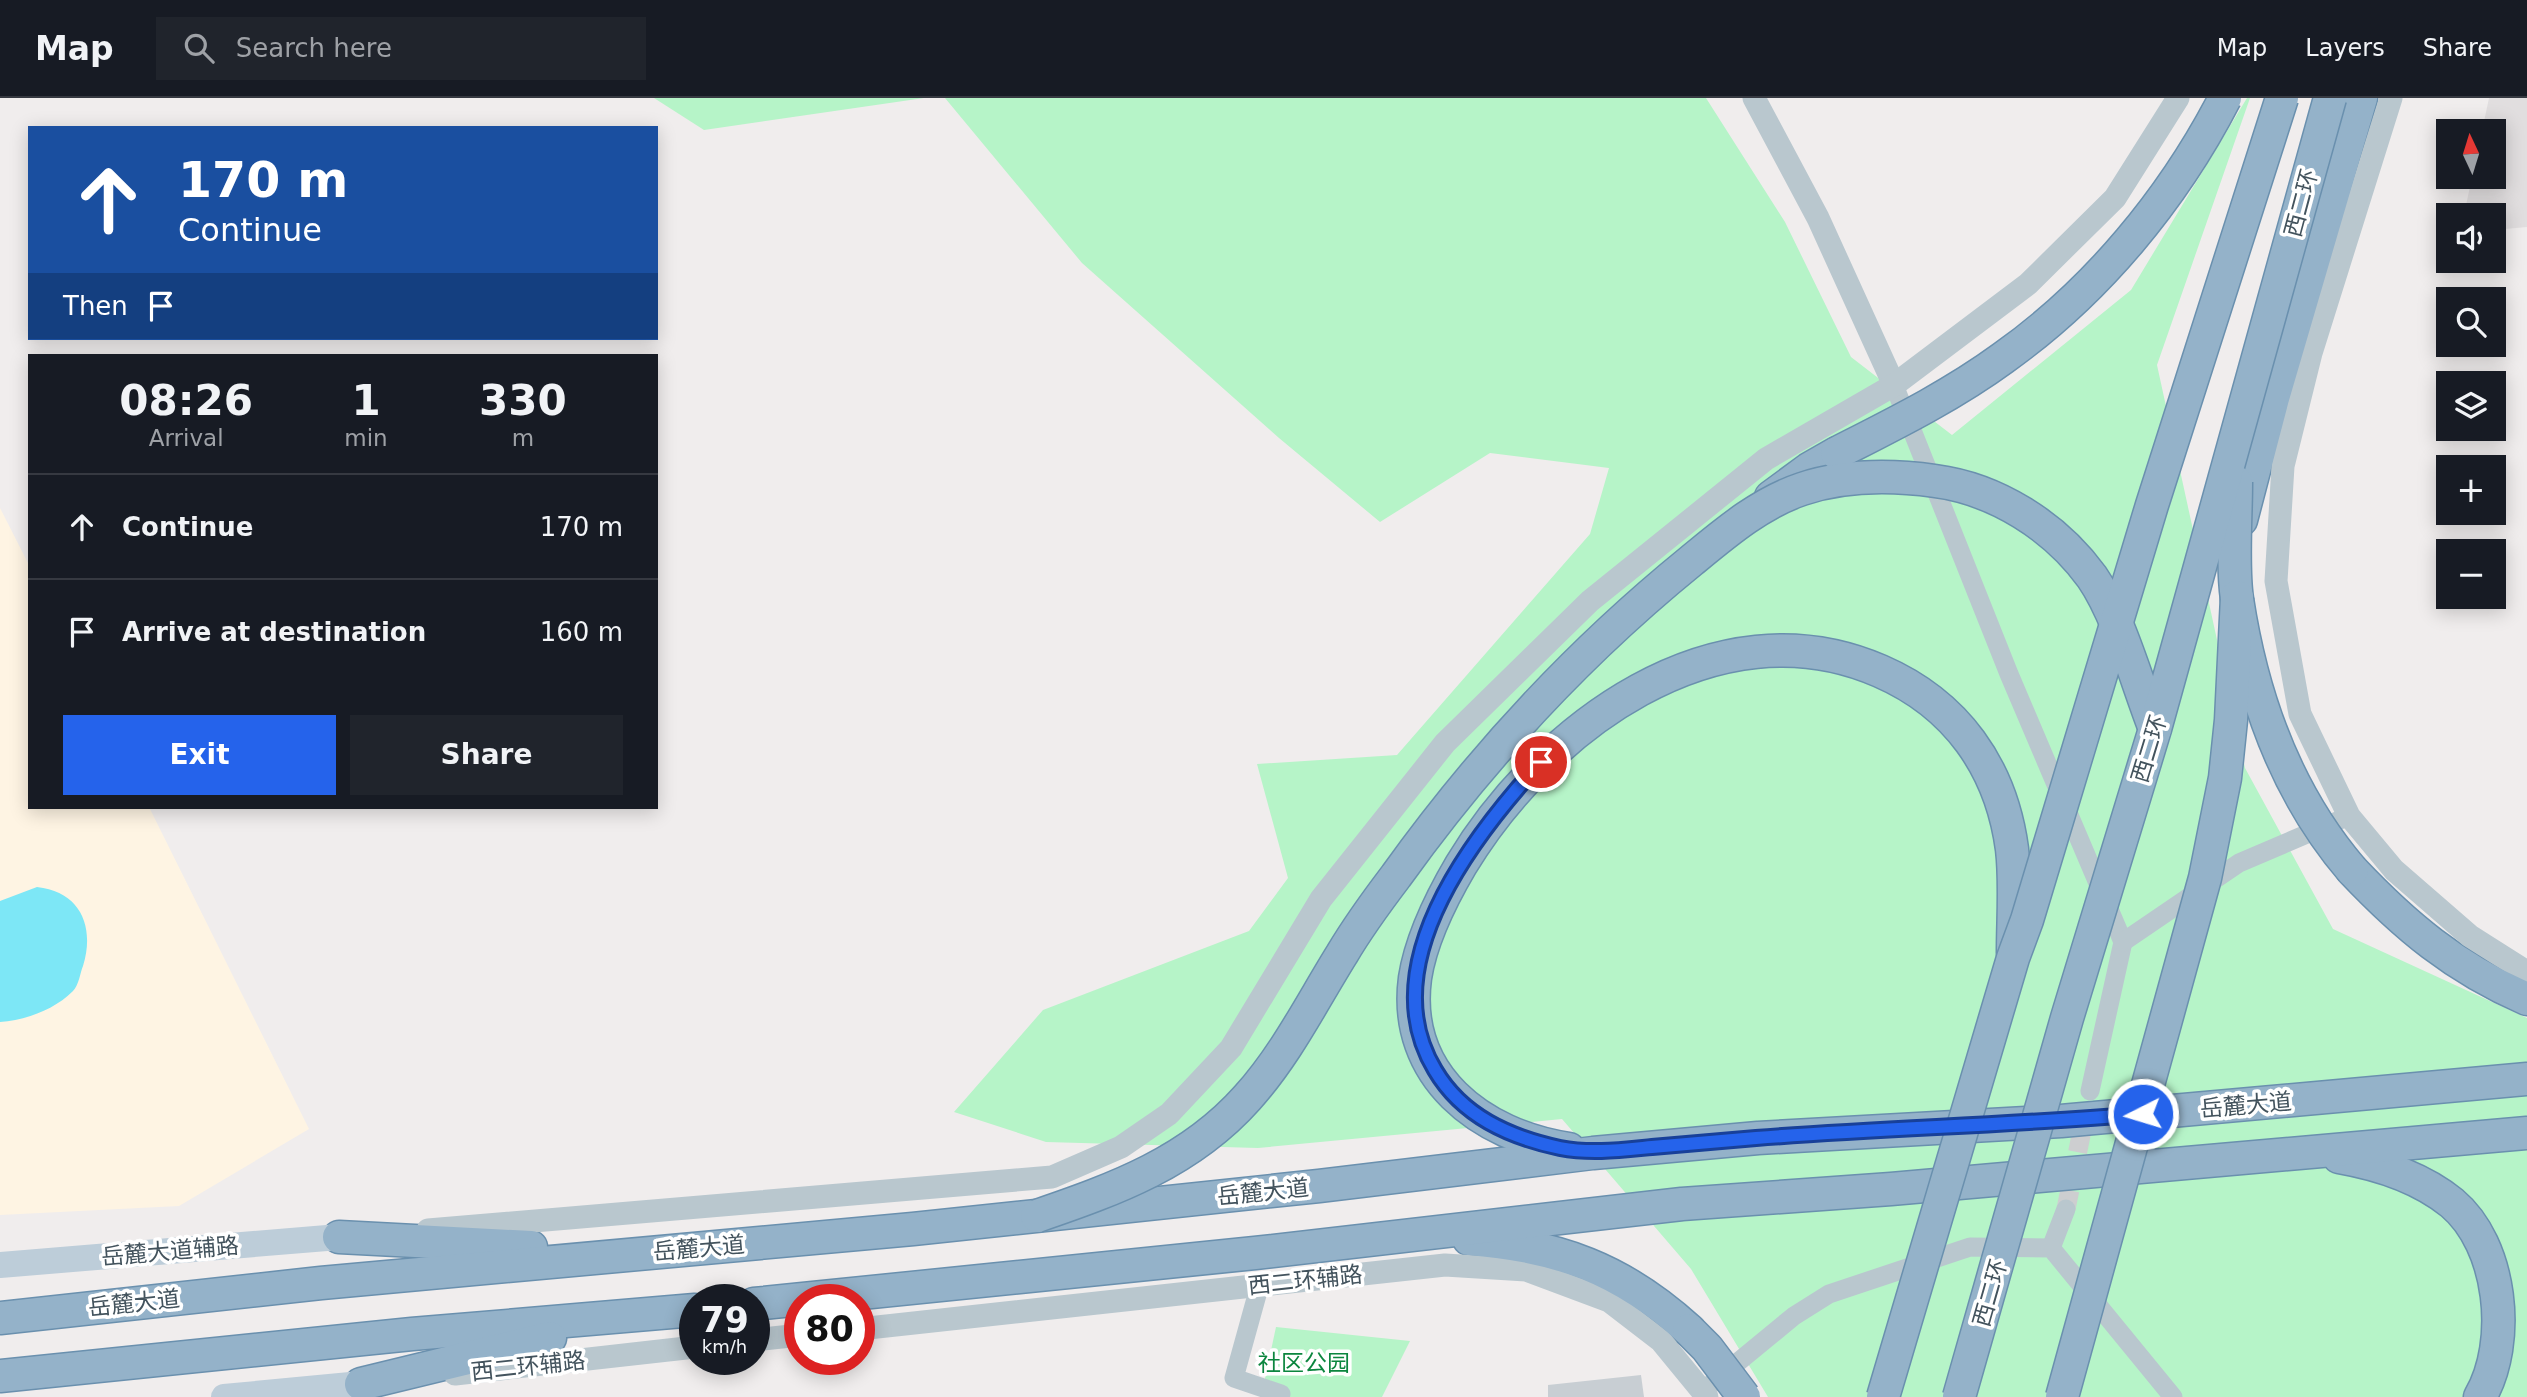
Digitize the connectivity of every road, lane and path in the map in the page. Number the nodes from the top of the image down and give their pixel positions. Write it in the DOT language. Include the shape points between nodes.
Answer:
graph roads {
  1 [pos="1754,98"];
  2 [pos="2178,98"];
  3 [pos="2225,98"];
  4 [pos="2282,98"];
  5 [pos="2330,98"];
  6 [pos="2346,98"];
  7 [pos="2361,98"];
  8 [pos="2391,98"];
  9 [pos="2294,228"];
  10 [pos="1894,385"];
  11 [pos="2235,446"];
  12 [pos="1749,515"];
  13 [pos="2236,552"];
  14 [pos="2237,597"];
  15 [pos="2155,729"];
  16 [pos="2349,816"];
  17 [pos="2123,942"];
  18 [pos="2013,958"];
  19 [pos="2527,972"];
  20 [pos="2527,999"];
  21 [pos="2527,1079"];
  22 [pos="2091,1091"];
  23 [pos="2527,1133"];
  24 [pos="2303,1151"];
  25 [pos="1593,1153"];
  26 [pos="2066,1209"];
  27 [pos="1037,1216"];
  28 [pos="1405,1234"];
  29 [pos="339,1237"];
  30 [pos="2051,1248"];
  31 [pos="641,1253"];
  32 [pos="0,1265"];
  33 [pos="1260,1284"];
  34 [pos="770,1302"];
  35 [pos="679,1311"];
  36 [pos="650,1314"];
  37 [pos="0,1318"];
  38 [pos="875,1327"];
  39 [pos="679,1349"];
  40 [pos="0,1376"];
  41 [pos="361,1384"];
  42 [pos="1965,1388"];
  43 [pos="1705,1394"];
  44 [pos="223,1397"];
  45 [pos="1279,1397"];
  46 [pos="1744,1397"];
  47 [pos="1883,1397"];
  48 [pos="2062,1397"];
  49 [pos="2173,1397"];
  50 [pos="2480,1397"];
  1 -- 10 [label="street" via="1818,218"];
  2 -- 10 [label="street" via="2115,198 2028,284"];
  3 -- 12 [label="highway, bridge" via="2152,211 2065,308 2003,359 1951,393 1809,469"];
  4 -- 18 [label="highway, bridge"];
  5 -- 9 [label="highway, 西二环, bridge"];
  6 -- 9 [label="highway, bridge"];
  7 -- 13 [label="highway, bridge" via="2250,481"];
  8 -- 16 [label="street" via="2311,353 2283,466 2276,581 2300,714"];
  9 -- 11 [label="highway, 西二环, bridge"];
  10 -- 17 [label="street" via="2009,674"];
  10 -- 29 [label="street" via="1766,459 1590,601 1444,743 1321,899 1231,1048 1169,1114 1121,1147 1052,1177"];
  11 -- 13 [label="highway, bridge"];
  11 -- 15 [label="highway, 西二环, bridge"];
  12 -- 15 [label="highway, bridge" via="1802,489 1905,477 1982,491 2010,505 2063,544 2092,577 2112,613"];
  12 -- 27 [label="highway, bridge" via="1642,600 1519,722 1398,873 1269,1072 1246,1100 1206,1136 1158,1169"];
  13 -- 14 [label="highway, bridge"];
  14 -- 20 [label="highway, bridge" via="2252,676 2276,745 2326,840 2425,941"];
  14 -- 48 [label="highway, bridge" via="2225,778 2205,878"];
  15 -- 42 [label="highway, 西二环, bridge" via="2067,1018"];
  16 -- 17 [label="street" via="2239,863"];
  16 -- 19 [label="street" via="2394,870 2470,936"];
  17 -- 22 [label="street"];
  18 -- 25 [label="highway" via="2012,851 2005,812 1994,782 1964,732 1921,692 1840,657 1771,649 1709,661 1642,688 1610,706 1541,762 1508,798 1447,889 1424,942 1415,977 1414,1008 1420,1037 1446,1089 1470,1112 1498,1128 1531,1141"];
  18 -- 47 [label="highway, bridge"];
  21 -- 25 [label="highway, 岳麓大道" via="2074,1120 1758,1138"];
  23 -- 24 [label="highway"];
  24 -- 28 [label="highway" via="1682,1204"];
  24 -- 50 [label="highway" via="2398,1172 2454,1205 2473,1229 2498,1297 2500,1328"];
  25 -- 27 [label="highway, 岳麓大道"];
  26 -- 30 [label="street"];
  27 -- 31 [label="highway, 岳麓大道"];
  28 -- 34 [label="highway"];
  28 -- 46 [label="highway, bridge" via="1563,1254 1632,1284 1707,1348"];
  29 -- 31 [label="highway"];
  29 -- 32 [label="main road, 岳麓大道辅路"];
  30 -- 43 [label="street" via="1970,1247 1829,1293 1794,1316"];
  30 -- 49 [label="street"];
  31 -- 37 [label="highway, 岳麓大道"];
  33 -- 38 [label="street, 西二环辅路"];
  33 -- 43 [label="street, 西二环辅路" via="1445,1265 1526,1270 1609,1301 1661,1340"];
  33 -- 45 [label="street" via="1234,1378 1281,1394"];
  35 -- 36 [label="highway"];
  36 -- 40 [label="highway"];
  36 -- 41 [label="highway"];
  39 -- 41 [label="street, 西二环辅路"];
  41 -- 44 [label="main road"];
}
